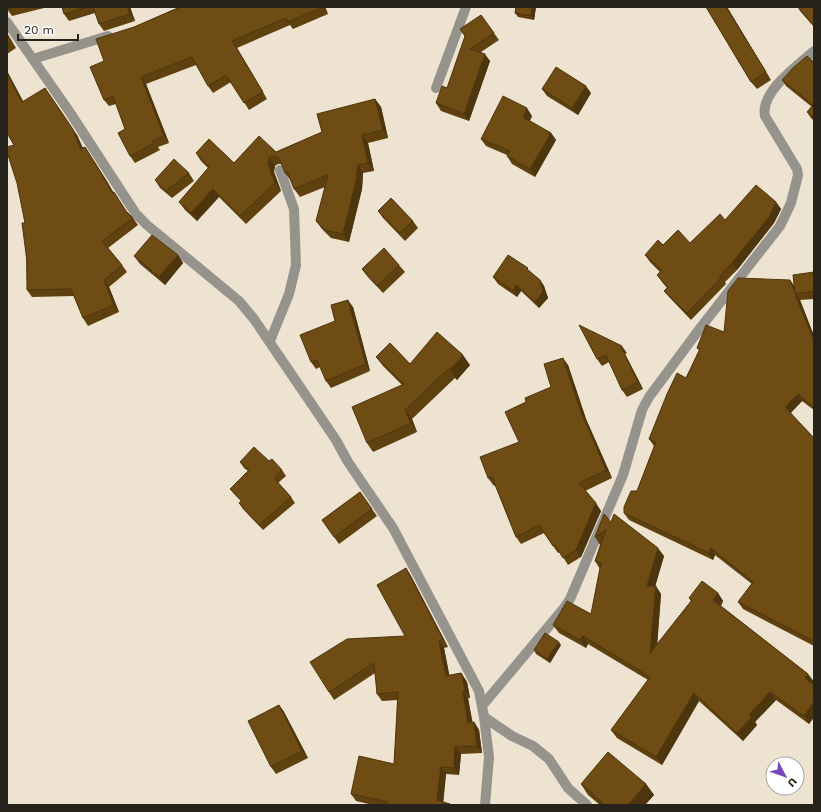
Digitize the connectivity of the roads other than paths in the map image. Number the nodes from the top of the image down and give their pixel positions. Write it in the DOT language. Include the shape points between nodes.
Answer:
graph roads {
  1 [pos="466,7"];
  2 [pos="7,22"];
  3 [pos="121,32"];
  4 [pos="814,51"];
  5 [pos="33,59"];
  6 [pos="436,88"];
  7 [pos="280,170"];
  8 [pos="270,341"];
  9 [pos="482,706"];
  10 [pos="484,717"];
  11 [pos="485,805"];
  12 [pos="587,805"];
  1 -- 6 [label="street"];
  2 -- 5 [label="street"];
  3 -- 5 [label="street"];
  4 -- 9 [label="street" via="769,94 763,108 798,175 791,203 780,226 649,397 642,410 623,475 570,599"];
  5 -- 8 [label="street" via="136,214 239,300"];
  7 -- 8 [label="street" via="294,208 296,265 290,294"];
  8 -- 9 [label="street" via="393,528 479,691"];
  9 -- 10 [label="street"];
  10 -- 11 [label="street" via="489,757"];
  10 -- 12 [label="street" via="512,736 533,746 549,759 568,788"];
}
